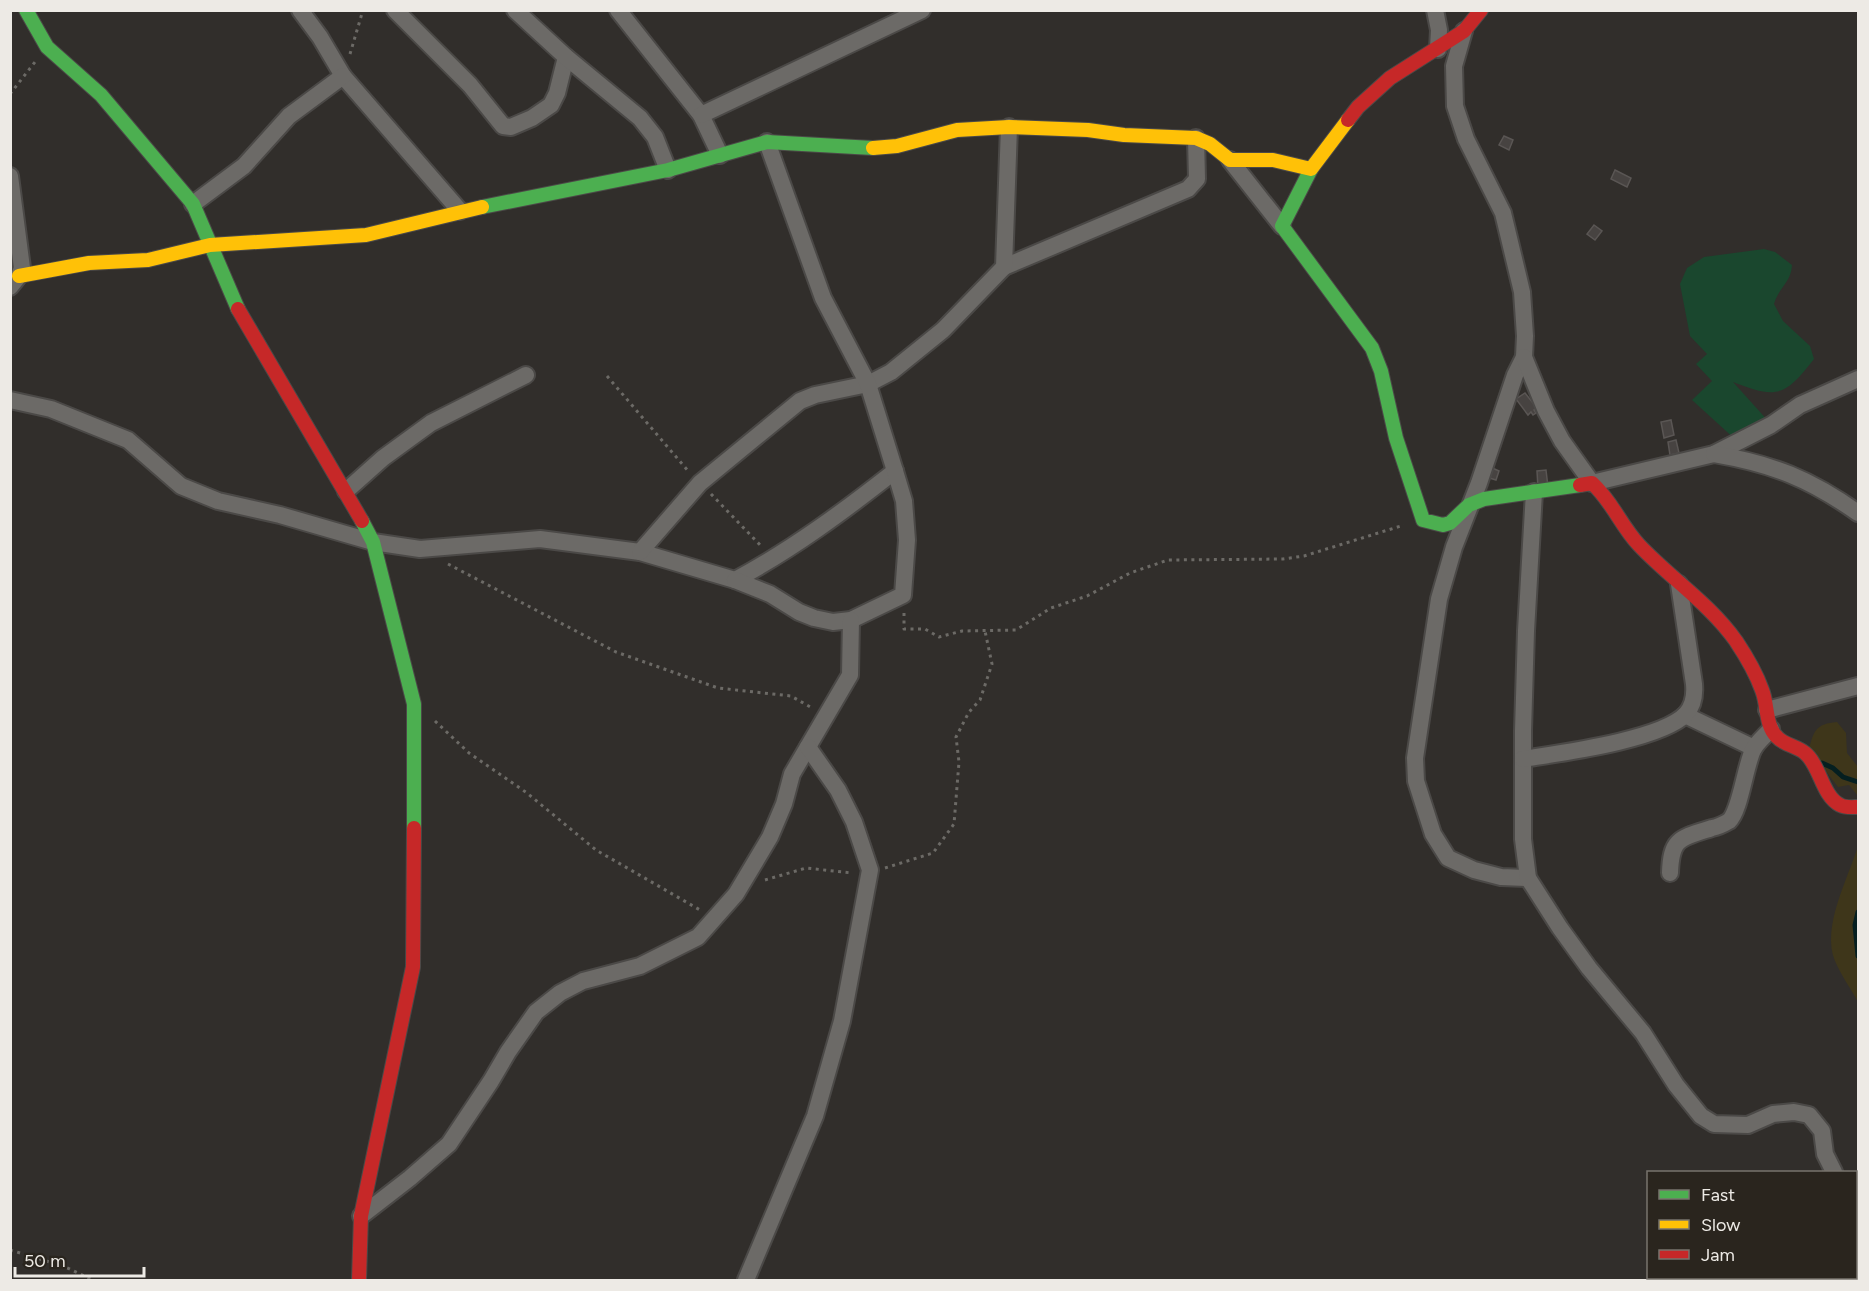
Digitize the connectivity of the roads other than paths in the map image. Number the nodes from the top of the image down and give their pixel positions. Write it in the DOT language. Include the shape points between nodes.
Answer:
graph roads {
  1 [pos="26,10"];
  2 [pos="300,10"];
  3 [pos="395,10"];
  4 [pos="515,10"];
  5 [pos="618,10"];
  6 [pos="922,10"];
  7 [pos="1435,10"];
  8 [pos="1481,10"];
  9 [pos="1464,31"];
  10 [pos="1438,50"];
  11 [pos="566,57"];
  12 [pos="343,76"];
  13 [pos="701,115"];
  14 [pos="1009,127"];
  15 [pos="1196,138"];
  16 [pos="767,142"];
  17 [pos="720,155"];
  18 [pos="1230,160"];
  19 [pos="1311,169"];
  20 [pos="668,170"];
  21 [pos="10,176"];
  22 [pos="193,204"];
  23 [pos="460,211"];
  24 [pos="1282,226"];
  25 [pos="210,245"];
  26 [pos="1004,267"];
  27 [pos="15,282"];
  28 [pos="1524,357"];
  29 [pos="526,375"];
  30 [pos="1858,379"];
  31 [pos="868,384"];
  32 [pos="10,400"];
  33 [pos="1714,454"];
  34 [pos="895,471"];
  35 [pos="1592,483"];
  36 [pos="346,491"];
  37 [pos="1534,492"];
  38 [pos="1469,505"];
  39 [pos="1858,513"];
  40 [pos="373,542"];
  41 [pos="640,552"];
  42 [pos="735,580"];
  43 [pos="1679,584"];
  44 [pos="851,620"];
  45 [pos="1858,686"];
  46 [pos="1767,710"];
  47 [pos="1685,715"];
  48 [pos="1771,729"];
  49 [pos="808,747"];
  50 [pos="1754,748"];
  51 [pos="1522,759"];
  52 [pos="1858,807"];
  53 [pos="1670,873"];
  54 [pos="1528,878"];
  55 [pos="1833,1171"];
  56 [pos="361,1216"];
  57 [pos="359,1281"];
  58 [pos="746,1281"];
  1 -- 22 [label="street" via="47,47 101,95"];
  2 -- 12 [label="street"];
  3 -- 11 [label="street" via="470,84 503,126 511,127 551,105"];
  4 -- 11 [label="street"];
  5 -- 13 [label="street"];
  6 -- 13 [label="street"];
  7 -- 10 [label="street"];
  8 -- 9 [label="street"];
  9 -- 10 [label="street"];
  9 -- 28 [label="street" via="1454,66 1455,106 1466,139 1503,213 1522,292"];
  10 -- 19 [label="street" via="1390,78 1358,107"];
  11 -- 20 [label="street" via="640,118 655,137"];
  12 -- 22 [label="street" via="289,116 244,166"];
  12 -- 23 [label="street"];
  13 -- 17 [label="street"];
  14 -- 15 [label="street"];
  14 -- 16 [label="street" via="957,130 897,146 871,148"];
  14 -- 26 [label="street"];
  15 -- 18 [label="street"];
  15 -- 26 [label="street" via="1197,179 1188,189"];
  16 -- 17 [label="street"];
  16 -- 31 [label="street" via="823,298"];
  17 -- 20 [label="street"];
  18 -- 19 [label="street" via="1273,160"];
  18 -- 24 [label="street"];
  19 -- 24 [label="street"];
  20 -- 23 [label="street"];
  21 -- 27 [label="street" via="22,268"];
  22 -- 25 [label="street"];
  23 -- 25 [label="street" via="366,235"];
  24 -- 38 [label="street" via="1372,348 1423,520 1450,523"];
  25 -- 27 [label="street" via="148,260 89,263"];
  25 -- 36 [label="street" via="242,319"];
  26 -- 31 [label="street" via="943,330 891,372"];
  28 -- 35 [label="street" via="1562,441"];
  28 -- 38 [label="street"];
  29 -- 36 [label="street" via="431,423"];
  30 -- 33 [label="street" via="1800,405 1771,425"];
  31 -- 34 [label="street"];
  31 -- 41 [label="street" via="800,401 700,483"];
  32 -- 40 [label="street" via="51,409 128,440 182,486 218,501"];
  33 -- 35 [label="street"];
  33 -- 39 [label="street" via="1758,462 1805,480"];
  34 -- 42 [label="street" via="774,559"];
  34 -- 44 [label="street" via="904,501 907,540 903,595"];
  35 -- 37 [label="street"];
  35 -- 43 [label="street" via="1636,542"];
  36 -- 40 [label="street"];
  37 -- 38 [label="street"];
  37 -- 51 [label="street"];
  38 -- 54 [label="street" via="1439,599 1415,758 1416,782 1433,834 1448,858 1501,877"];
  40 -- 41 [label="street" via="420,549 540,539"];
  40 -- 56 [label="street" via="414,704 413,966"];
  41 -- 42 [label="street"];
  42 -- 44 [label="street" via="814,618"];
  43 -- 46 [label="street" via="1710,610 1736,641 1751,666"];
  43 -- 47 [label="street" via="1695,698"];
  44 -- 49 [label="street" via="850,675"];
  45 -- 46 [label="street"];
  46 -- 48 [label="street"];
  47 -- 50 [label="street"];
  47 -- 51 [label="street" via="1645,735"];
  48 -- 50 [label="street"];
  48 -- 52 [label="street" via="1777,738 1813,760 1834,800 1841,806"];
  49 -- 56 [label="street" via="792,774 770,837 736,894 698,936 640,966 583,981 536,1012 449,1144"];
  49 -- 58 [label="street" via="838,790 870,870 842,1021 815,1116"];
  50 -- 53 [label="street" via="1730,820 1675,844"];
  51 -- 54 [label="street" via="1523,839"];
  54 -- 55 [label="street" via="1589,968 1642,1033 1701,1116 1714,1124 1748,1125 1773,1114 1809,1115 1822,1131 1825,1154"];
  56 -- 57 [label="street"];
}
